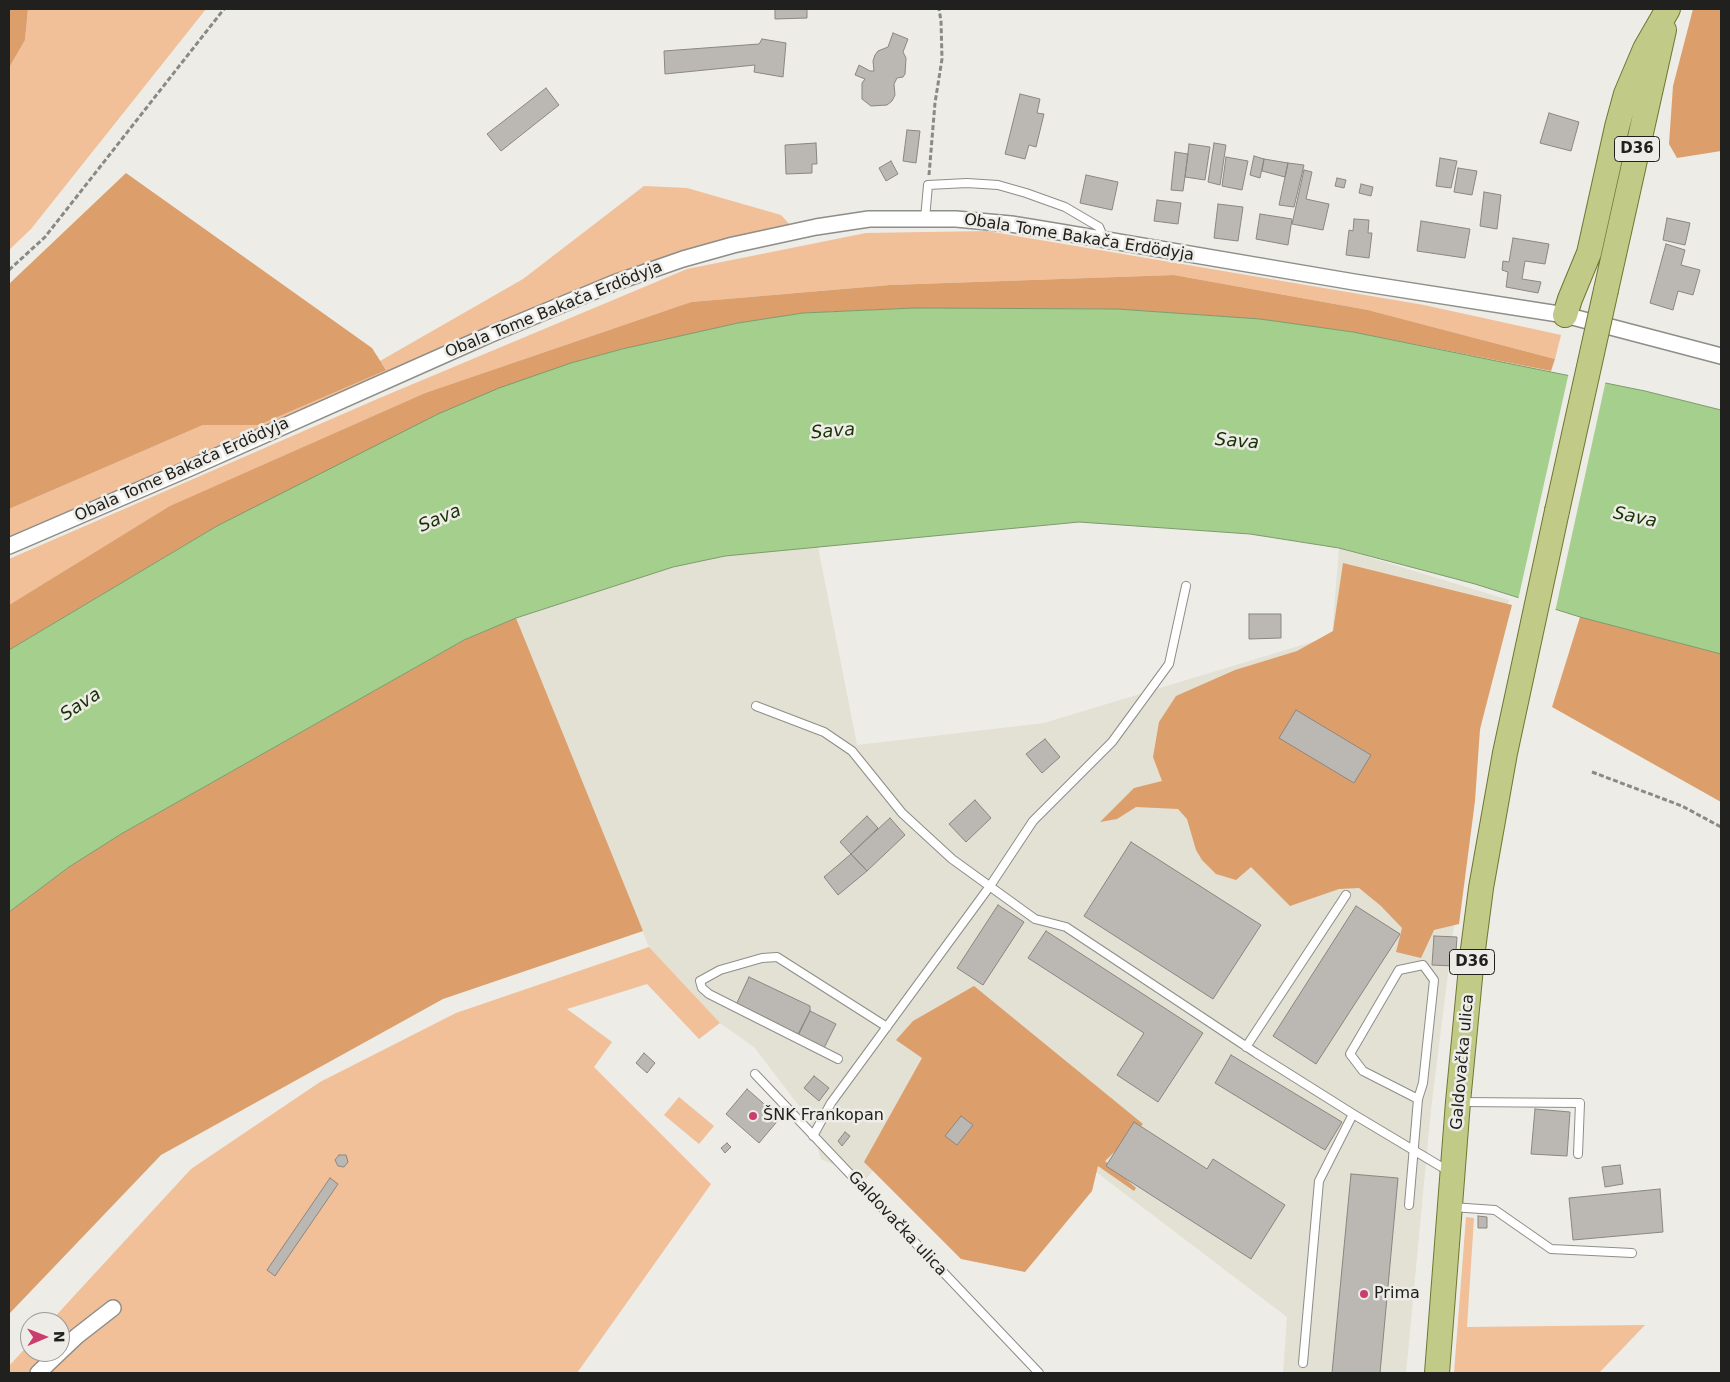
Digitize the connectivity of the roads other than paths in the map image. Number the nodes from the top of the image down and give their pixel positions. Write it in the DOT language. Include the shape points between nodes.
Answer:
graph roads {
  1 [pos="1668,9"];
  2 [pos="925,219"];
  3 [pos="1104,239"];
  4 [pos="1565,315"];
  5 [pos="1721,356"];
  6 [pos="9,546"];
  7 [pos="1186,586"];
  8 [pos="756,706"];
  9 [pos="990,886"];
  10 [pos="1346,895"];
  11 [pos="887,1027"];
  12 [pos="1246,1047"];
  13 [pos="838,1059"];
  14 [pos="755,1074"];
  15 [pos="1418,1098"];
  16 [pos="1458,1102"];
  17 [pos="1353,1114"];
  18 [pos="813,1136"];
  19 [pos="1414,1151"];
  20 [pos="1578,1154"];
  21 [pos="1453,1174"];
  22 [pos="1409,1206"];
  23 [pos="1450,1207"];
  24 [pos="1632,1254"];
  25 [pos="113,1308"];
  26 [pos="1303,1363"];
  27 [pos="38,1373"];
  28 [pos="1038,1373"];
  29 [pos="1436,1373"];
  1 -- 4 [label="main road" via="1644,49 1626,94 1589,253"];
  1 -- 16 [label="main road, Galdovačka ulica / D36, bridge" via="1505,753 1481,888"];
  2 -- 3 [label="street, Obala Tome Bakača Erdödyja" via="992,222"];
  2 -- 3 [label="lane" via="928,185 998,185 1065,207 1099,227"];
  2 -- 6 [label="street, Obala Tome Bakača Erdödyja" via="869,219 816,227 733,245 647,270 489,335"];
  3 -- 4 [label="street, Obala Tome Bakača Erdödyja"];
  4 -- 5 [label="street, Obala Tome Bakača Erdödyja"];
  7 -- 9 [label="lane" via="1169,664 1112,742 1033,821"];
  8 -- 9 [label="lane" via="824,732 852,751 902,813 952,859"];
  9 -- 11 [label="lane"];
  9 -- 12 [label="lane" via="1035,918 1066,927"];
  10 -- 12 [label="lane"];
  11 -- 13 [label="lane" via="777,957 720,970 700,981 709,994"];
  11 -- 18 [label="lane" via="831,1103"];
  12 -- 17 [label="lane"];
  14 -- 18 [label="lane, Galdovačka ulica"];
  15 -- 15 [label="lane" via="1363,1072 1350,1054 1399,970 1423,965 1434,980 1423,1083"];
  15 -- 19 [label="lane"];
  16 -- 20 [label="lane" via="1580,1103"];
  16 -- 21 [label="main road, Galdovačka ulica / D36"];
  17 -- 19 [label="lane"];
  17 -- 26 [label="lane" via="1319,1181"];
  18 -- 28 [label="lane, Galdovačka ulica"];
  19 -- 21 [label="lane"];
  19 -- 22 [label="lane"];
  21 -- 23 [label="main road, Galdovačka ulica / D36"];
  23 -- 24 [label="lane" via="1495,1210 1550,1249"];
  23 -- 29 [label="main road, Galdovačka ulica / D36"];
  25 -- 27 [label="street"];
}
